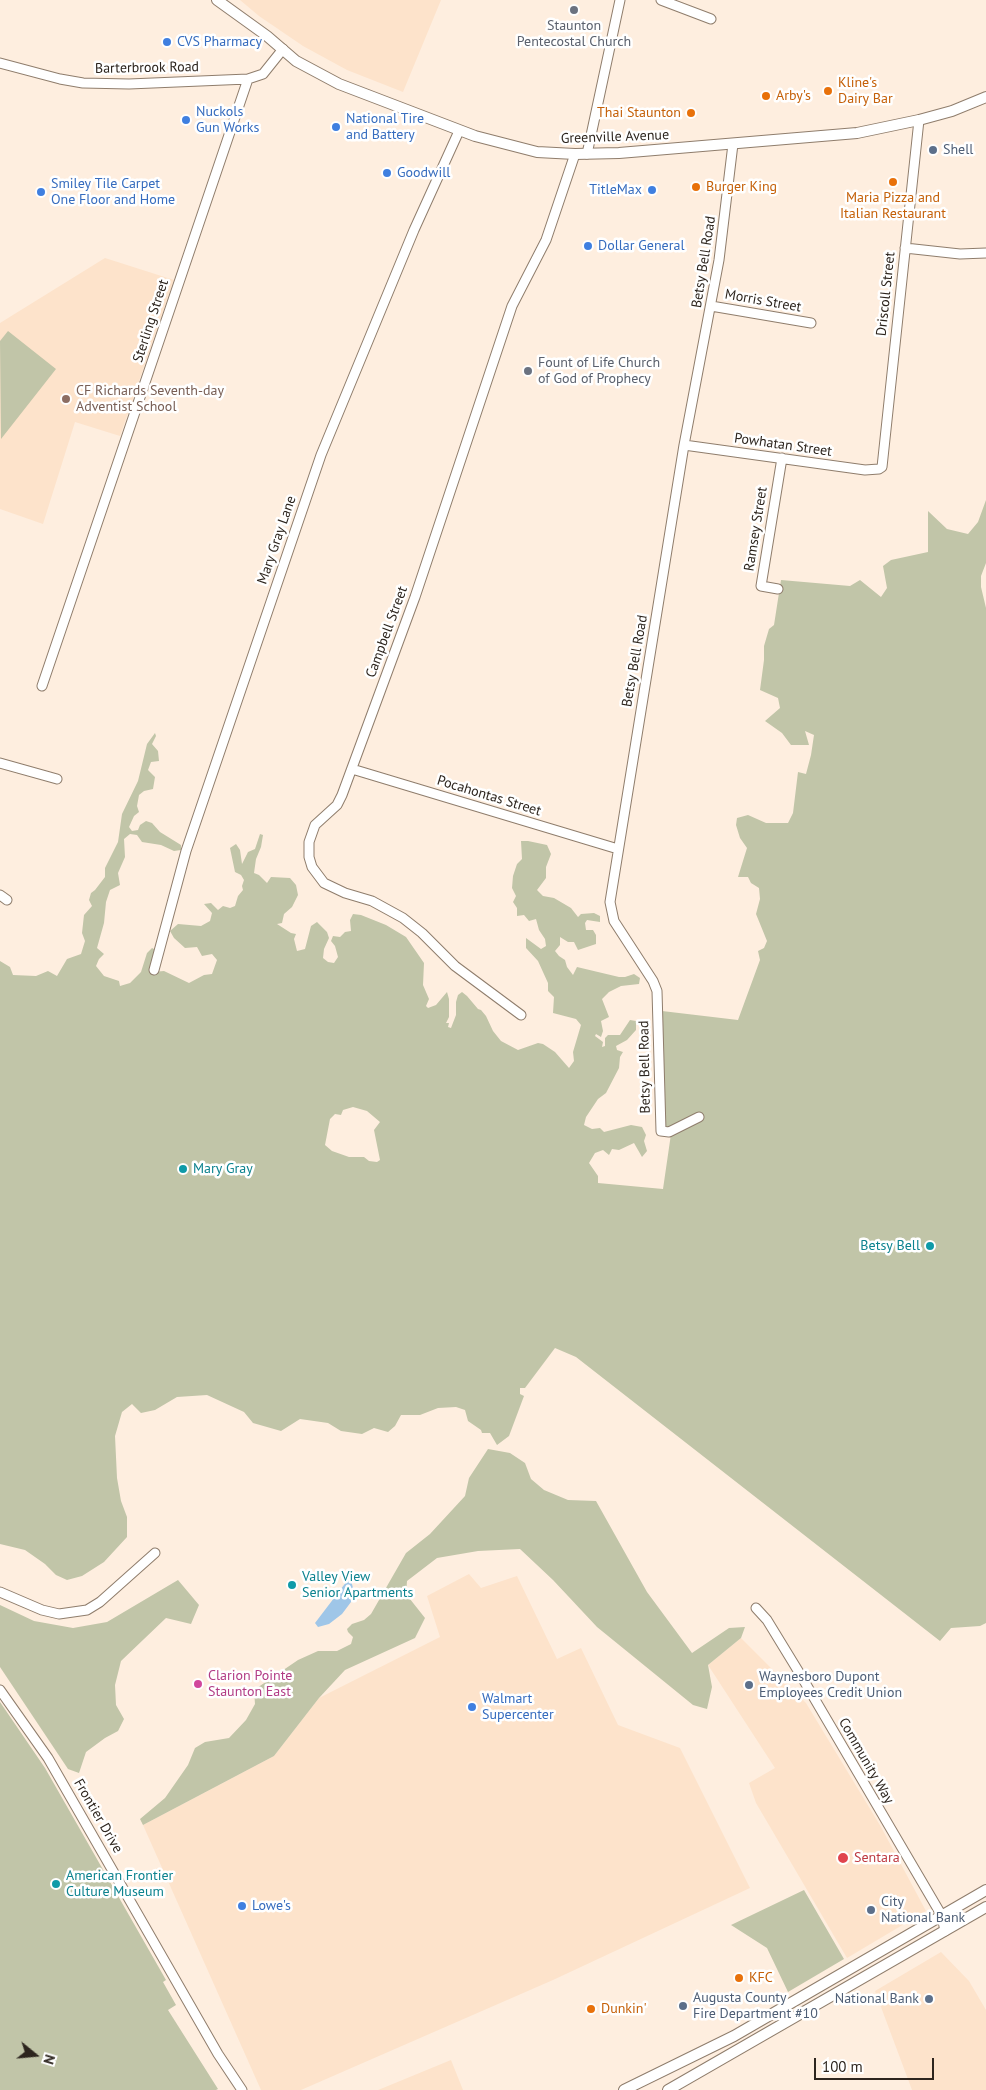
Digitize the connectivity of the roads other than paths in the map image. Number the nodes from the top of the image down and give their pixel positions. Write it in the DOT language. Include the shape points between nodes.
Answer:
graph roads {
  1 [pos="218,0"];
  2 [pos="620,0"];
  3 [pos="661,0"];
  4 [pos="711,18"];
  5 [pos="283,49"];
  6 [pos="0,63"];
  7 [pos="248,79"];
  8 [pos="986,97"];
  9 [pos="919,120"];
  10 [pos="459,131"];
  11 [pos="733,144"];
  12 [pos="575,154"];
  13 [pos="587,154"];
  14 [pos="905,248"];
  15 [pos="986,253"];
  16 [pos="711,306"];
  17 [pos="811,324"];
  18 [pos="684,445"];
  19 [pos="782,458"];
  20 [pos="880,469"];
  21 [pos="778,589"];
  22 [pos="42,686"];
  23 [pos="0,763"];
  24 [pos="352,769"];
  25 [pos="57,779"];
  26 [pos="618,849"];
  27 [pos="154,970"];
  28 [pos="521,1015"];
  29 [pos="699,1117"];
  30 [pos="155,1554"];
  31 [pos="0,1592"];
  32 [pos="756,1608"];
  33 [pos="0,1690"];
  34 [pos="986,1890"];
  35 [pos="986,1907"];
  36 [pos="942,1916"];
  37 [pos="945,1931"];
  38 [pos="242,2090"];
  39 [pos="624,2090"];
  40 [pos="668,2090"];
  1 -- 5 [label="main road, Greenville Avenue"];
  2 -- 13 [label="street"];
  3 -- 4 [label="street"];
  5 -- 7 [label="street, Barterbrook Road" via="263,74"];
  5 -- 10 [label="main road, Greenville Avenue" via="296,61 339,84"];
  6 -- 7 [label="street, Barterbrook Road" via="83,83"];
  7 -- 22 [label="street, Sterling Street"];
  8 -- 9 [label="main road, Greenville Avenue"];
  9 -- 11 [label="main road, Greenville Avenue" via="863,132"];
  9 -- 14 [label="street, Driscoll Street"];
  10 -- 12 [label="main road, Greenville Avenue" via="521,149"];
  10 -- 27 [label="street, Mary Gray Lane" via="414,230 321,455 186,851"];
  11 -- 13 [label="main road, Greenville Avenue"];
  11 -- 16 [label="street, Betsy Bell Road"];
  12 -- 13 [label="main road, Greenville Avenue"];
  12 -- 24 [label="street, Campbell Street" via="546,240 512,306 415,597"];
  14 -- 15 [label="street" via="960,254"];
  14 -- 20 [label="street, Driscoll Street" via="884,460"];
  16 -- 17 [label="street, Morris Street"];
  16 -- 18 [label="street, Betsy Bell Road"];
  18 -- 19 [label="street, Powhatan Street"];
  18 -- 26 [label="street, Betsy Bell Road"];
  19 -- 20 [label="street, Powhatan Street" via="865,470"];
  19 -- 21 [label="street, Ramsey Street" via="761,586"];
  23 -- 25 [label="street"];
  24 -- 26 [label="street, Pocahontas Street"];
  24 -- 28 [label="street, Campbell Street" via="340,801 319,820 310,836 309,857 316,874 324,884 372,901 403,918 455,966"];
  26 -- 29 [label="street, Betsy Bell Road" via="610,902 614,921 658,991 660,1128 662,1132 669,1132"];
  30 -- 31 [label="street" via="87,1610 59,1614"];
  32 -- 36 [label="street, Community Way" via="796,1666"];
  33 -- 38 [label="street, Frontier Drive" via="48,1758 218,2054"];
  34 -- 36 [label="main road"];
  35 -- 37 [label="main road"];
  36 -- 37 [label="street, Community Way"];
  36 -- 39 [label="main road" via="734,2036"];
  37 -- 40 [label="main road"];
}
